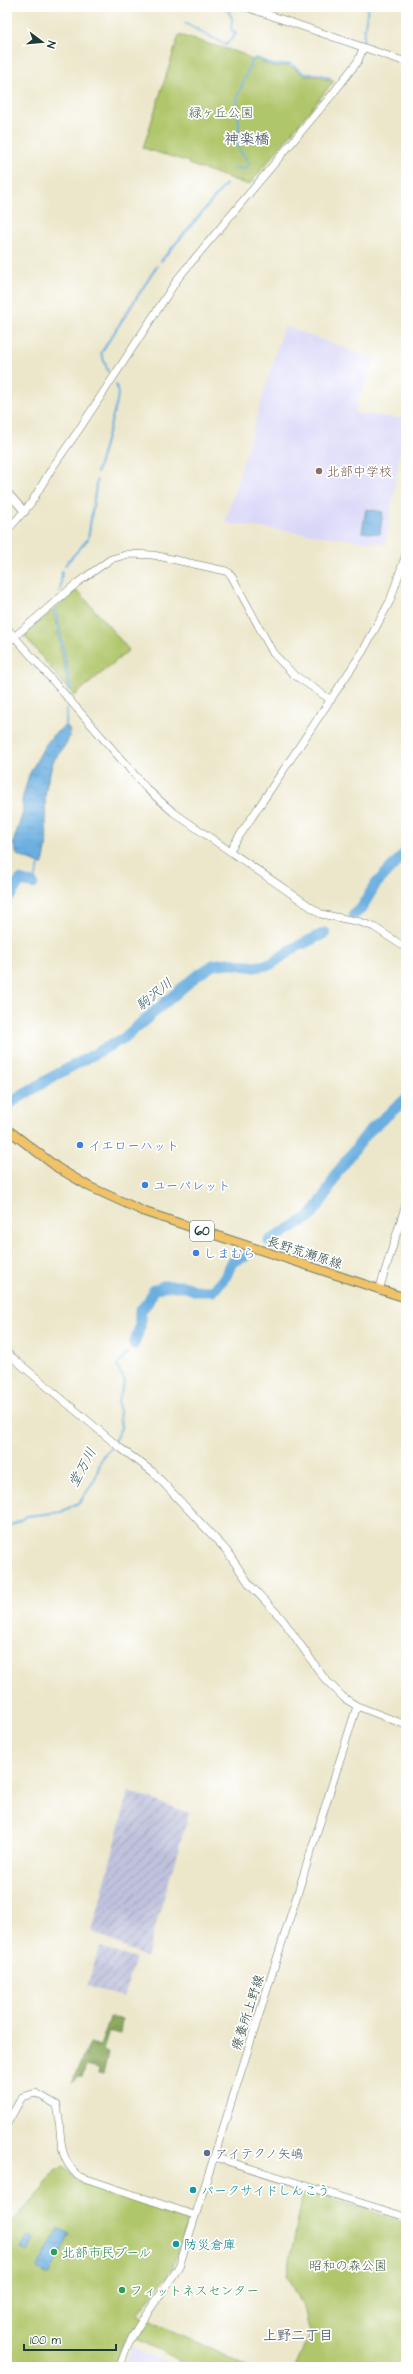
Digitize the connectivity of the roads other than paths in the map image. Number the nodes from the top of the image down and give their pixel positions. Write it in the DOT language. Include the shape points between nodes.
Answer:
graph roads {
  1 [pos="246,7"];
  2 [pos="362,48"];
  3 [pos="406,62"];
  4 [pos="7,492"];
  5 [pos="25,512"];
  6 [pos="7,531"];
  7 [pos="406,554"];
  8 [pos="7,628"];
  9 [pos="14,636"];
  10 [pos="7,643"];
  11 [pos="331,700"];
  12 [pos="230,850"];
  13 [pos="406,948"];
  14 [pos="10,1132"];
  15 [pos="406,1204"];
  16 [pos="379,1290"];
  17 [pos="406,1298"];
  18 [pos="7,1353"];
  19 [pos="357,1706"];
  20 [pos="406,1725"];
  21 [pos="7,2124"];
  22 [pos="214,2157"];
  23 [pos="194,2215"];
  24 [pos="406,2217"];
  25 [pos="120,2367"];
  1 -- 2 [label="street"];
  2 -- 3 [label="street"];
  2 -- 5 [label="street" via="358,62 331,96 179,277"];
  4 -- 5 [label="street"];
  5 -- 6 [label="street"];
  7 -- 11 [label="street" via="384,612 363,651"];
  8 -- 9 [label="street"];
  9 -- 10 [label="street"];
  9 -- 11 [label="street" via="111,559 140,554 166,557 226,571 231,575 273,653 293,674"];
  9 -- 12 [label="street" via="146,789 173,812"];
  11 -- 12 [label="street"];
  12 -- 13 [label="street" via="321,914 374,927"];
  14 -- 16 [label="main road, 長野荒瀬原線 / 60" via="58,1168 90,1187 145,1212"];
  15 -- 16 [label="street"];
  16 -- 17 [label="main road, 長野荒瀬原線 / 60"];
  18 -- 19 [label="street" via="119,1447 153,1472 215,1538 250,1585 283,1620 324,1678 344,1698"];
  19 -- 20 [label="street"];
  19 -- 22 [label="street, 療養所上野線"];
  21 -- 23 [label="street" via="22,2097 36,2093 57,2105 61,2122 62,2154 71,2170 78,2176"];
  22 -- 23 [label="street, 療養所上野線"];
  22 -- 24 [label="street"];
  23 -- 25 [label="street, 療養所上野線" via="180,2264 143,2317"];
}
